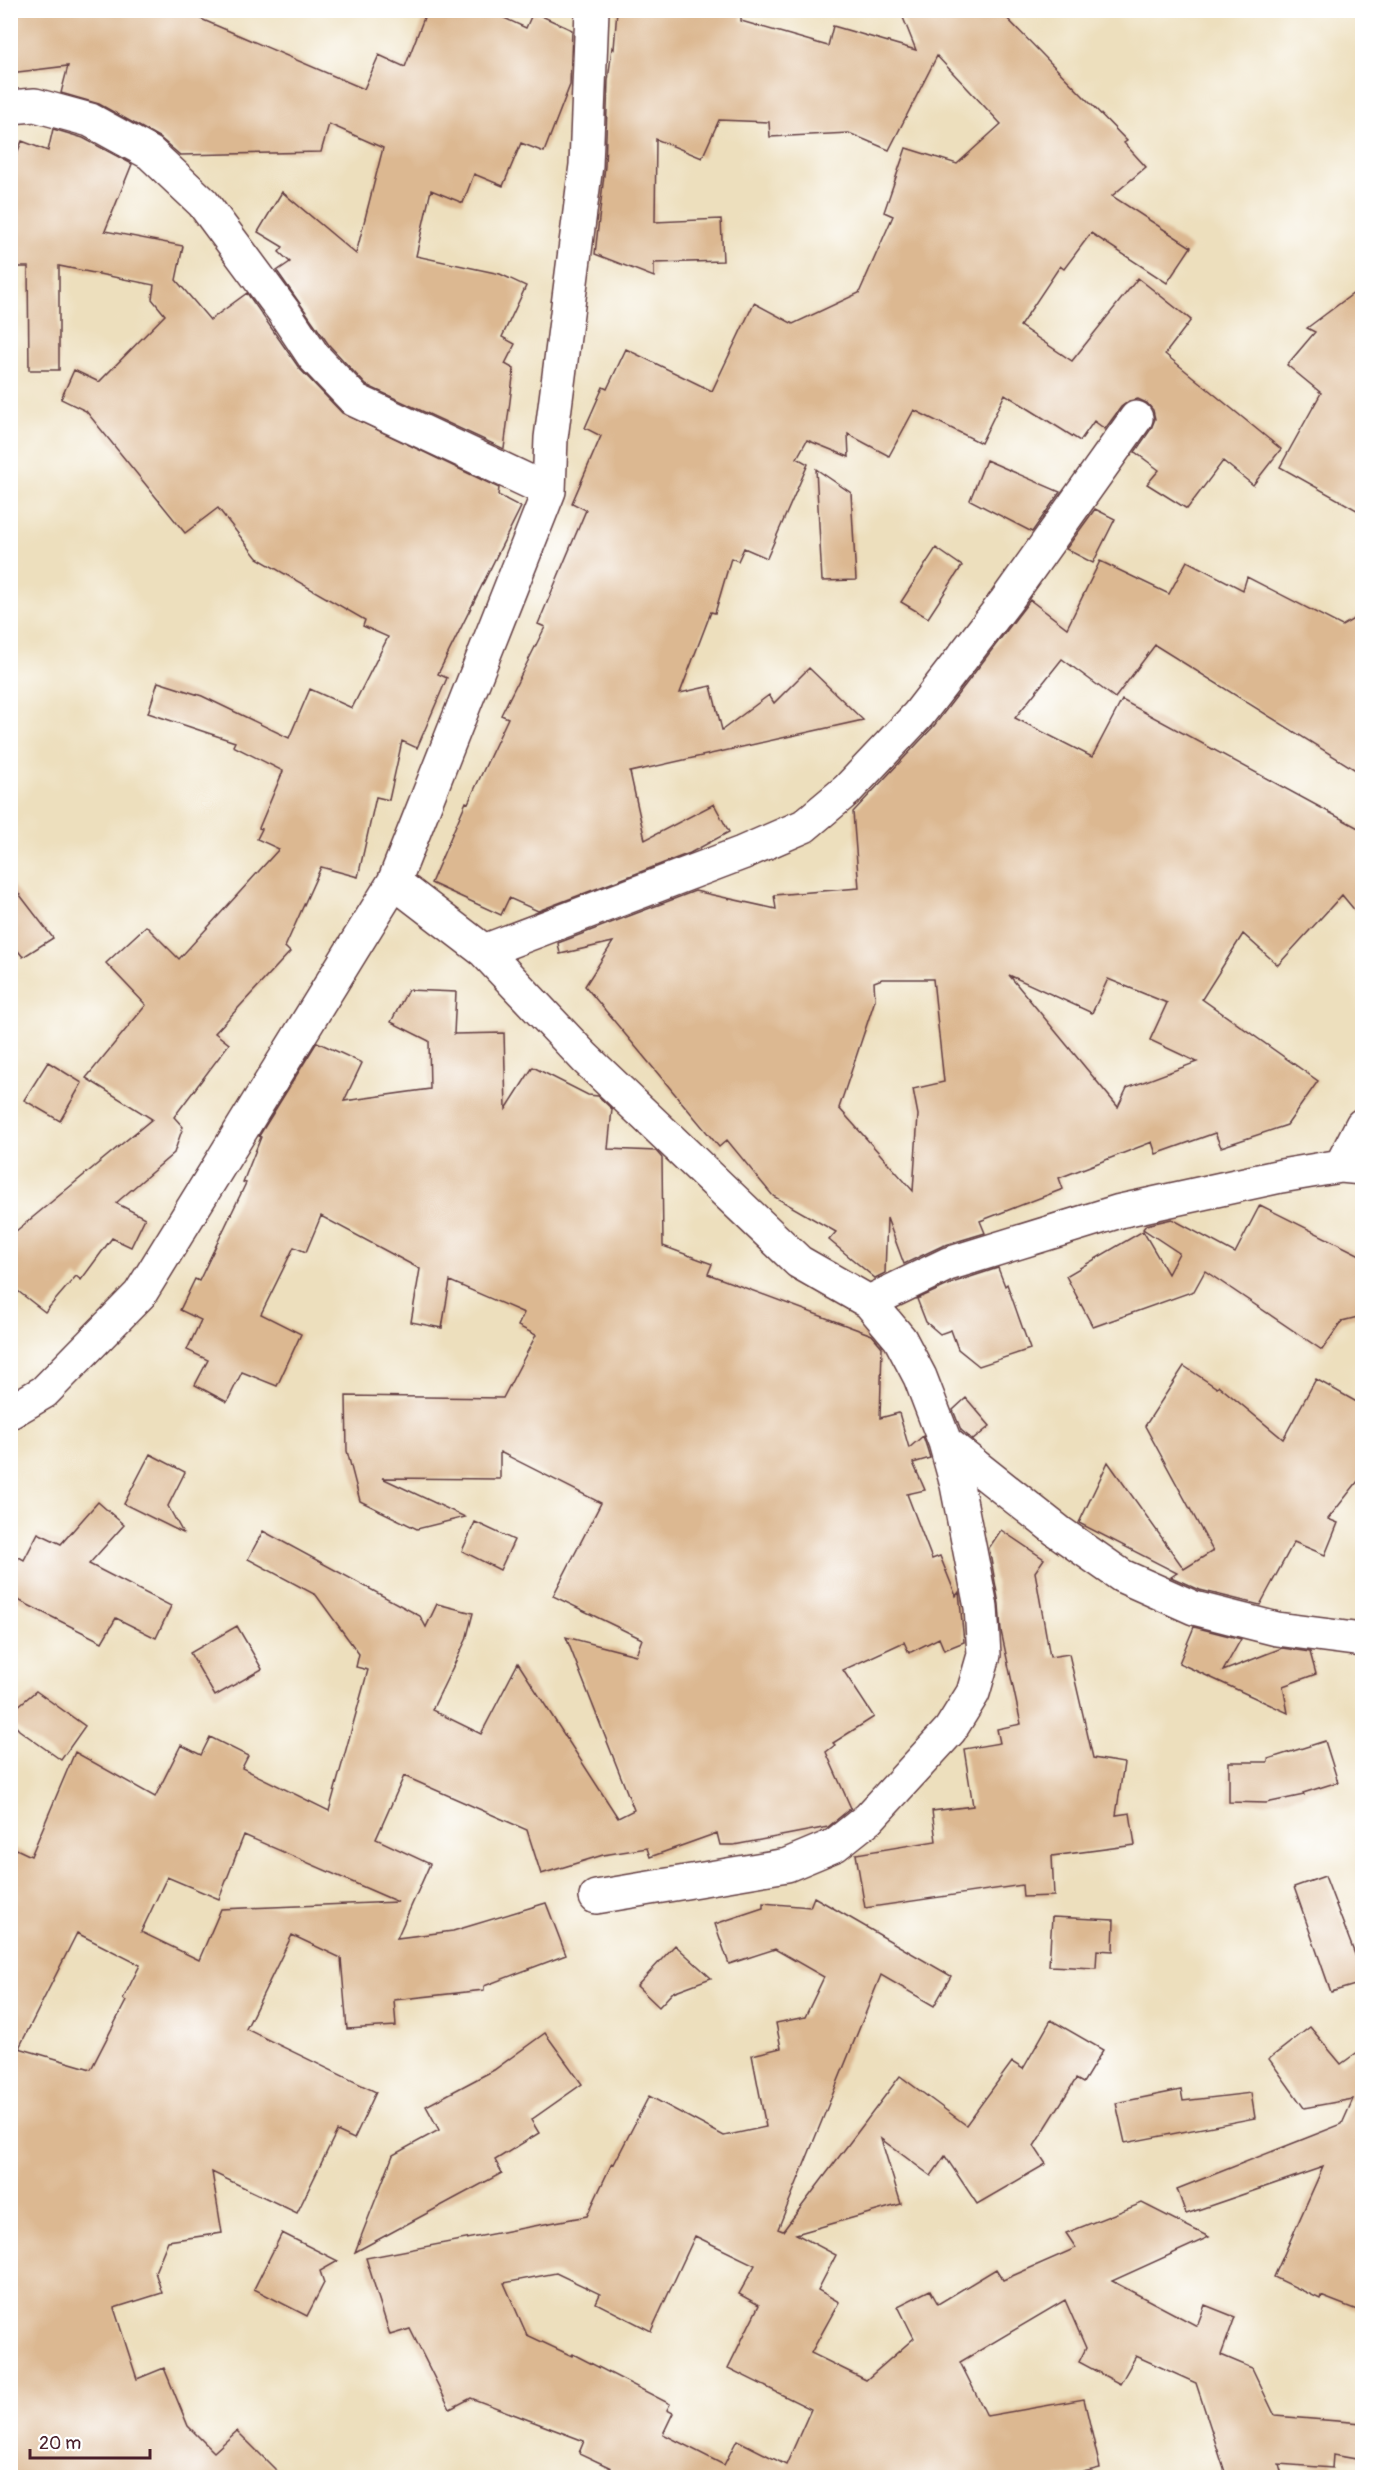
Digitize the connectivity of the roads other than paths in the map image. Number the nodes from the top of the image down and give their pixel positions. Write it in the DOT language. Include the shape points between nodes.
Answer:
graph roads {
  1 [pos="592,10"];
  2 [pos="10,107"];
  3 [pos="1136,418"];
  4 [pos="549,491"];
  5 [pos="394,882"];
  6 [pos="484,951"];
  7 [pos="1362,1125"];
  8 [pos="1352,1167"];
  9 [pos="869,1302"];
  10 [pos="10,1412"];
  11 [pos="945,1442"];
  12 [pos="1362,1640"];
  13 [pos="596,1897"];
  1 -- 4 [label="street" via="586,165 551,438"];
  2 -- 4 [label="street" via="35,105 90,120 150,153 202,203 314,357 355,400"];
  3 -- 6 [label="street" via="1006,601 918,715 848,790 804,826"];
  4 -- 5 [label="street"];
  5 -- 6 [label="street"];
  5 -- 10 [label="street" via="140,1294 44,1392"];
  6 -- 9 [label="street" via="585,1058 799,1262"];
  7 -- 8 [label="street"];
  8 -- 9 [label="street" via="1281,1176 1120,1211 948,1264"];
  9 -- 11 [label="street" via="900,1339 920,1377"];
  11 -- 12 [label="street" via="1122,1576 1194,1608 1277,1629"];
  11 -- 13 [label="street" via="981,1607 984,1655 973,1693 950,1730 869,1818 835,1845 787,1865"];
}
